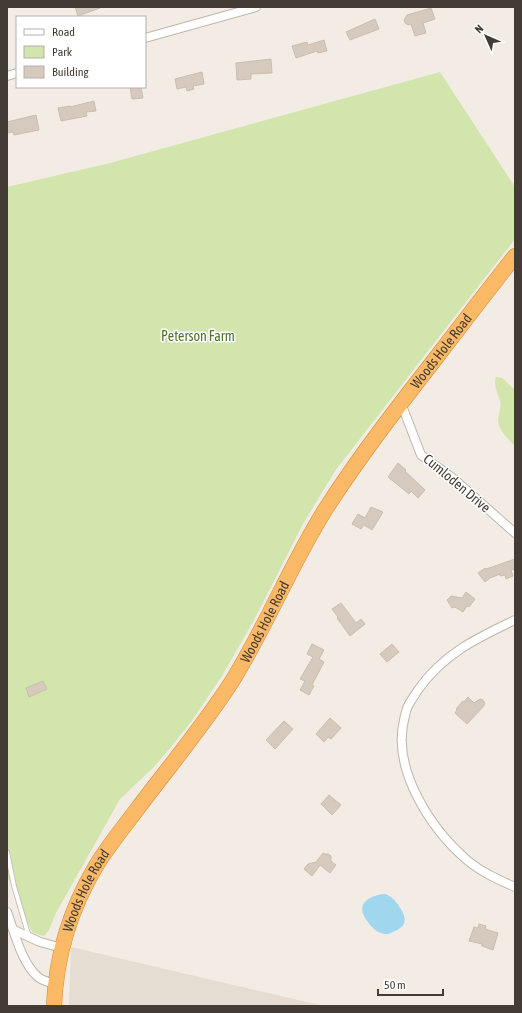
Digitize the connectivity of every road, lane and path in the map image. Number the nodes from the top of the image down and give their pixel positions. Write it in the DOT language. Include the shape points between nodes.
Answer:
graph roads {
  1 [pos="256,7"];
  2 [pos="146,38"];
  3 [pos="515,256"];
  4 [pos="401,403"];
  5 [pos="515,533"];
  6 [pos="515,620"];
  7 [pos="7,852"];
  8 [pos="515,887"];
  9 [pos="7,912"];
  10 [pos="14,930"];
  11 [pos="29,938"];
  12 [pos="62,948"];
  13 [pos="55,984"];
  14 [pos="54,1006"];
  1 -- 2 [label="street"];
  3 -- 4 [label="highway, Woods Hole Road"];
  4 -- 5 [label="street, Cumloden Drive" via="421,455 454,479"];
  4 -- 12 [label="highway, Woods Hole Road" via="325,511 230,685 97,865 76,906"];
  6 -- 8 [label="street" via="483,635 444,661 426,679 408,706 402,727 402,754 412,786 435,826 468,861 496,879"];
  7 -- 11 [label="lane"];
  9 -- 10 [label="street"];
  10 -- 11 [label="street"];
  10 -- 13 [label="street" via="34,973"];
  11 -- 12 [label="street"];
  12 -- 13 [label="highway, Woods Hole Road"];
  13 -- 14 [label="highway, Woods Hole Road"];
}
